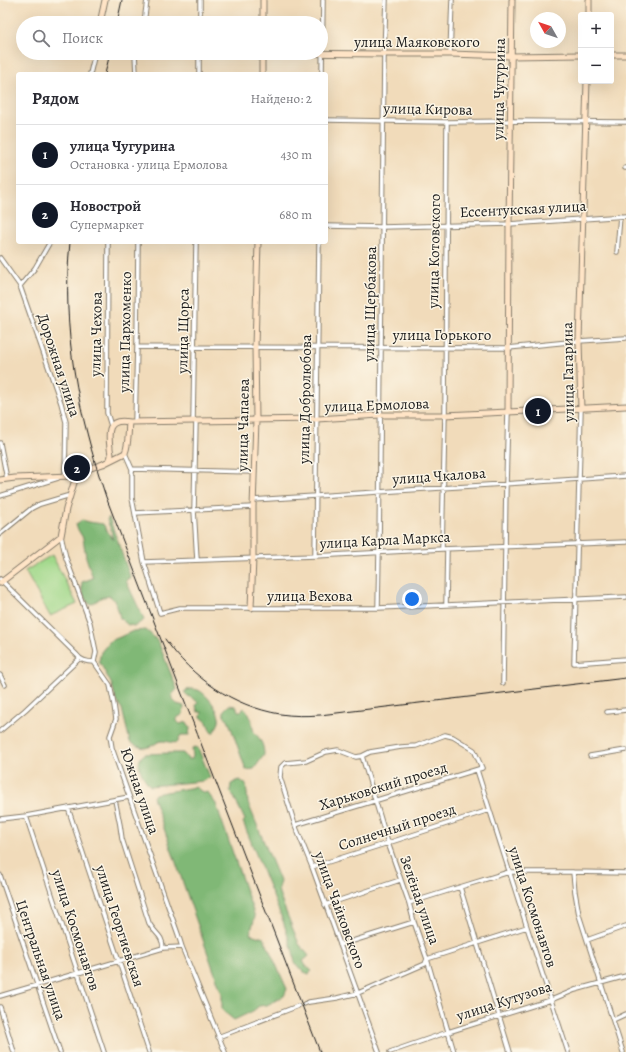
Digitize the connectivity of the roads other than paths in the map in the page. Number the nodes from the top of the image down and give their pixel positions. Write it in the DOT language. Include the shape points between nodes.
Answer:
graph roads {
  1 [pos="105,0"];
  2 [pos="147,0"];
  3 [pos="200,0"];
  4 [pos="263,0"];
  5 [pos="323,0"];
  6 [pos="386,0"];
  7 [pos="452,0"];
  8 [pos="512,0"];
  9 [pos="589,0"];
  10 [pos="589,12"];
  11 [pos="102,16"];
  12 [pos="145,16"];
  13 [pos="200,16"];
  14 [pos="263,16"];
  15 [pos="323,16"];
  16 [pos="328,54"];
  17 [pos="384,54"];
  18 [pos="450,54"];
  19 [pos="578,55"];
  20 [pos="614,55"];
  21 [pos="626,55"];
  22 [pos="511,56"];
  23 [pos="93,60"];
  24 [pos="136,60"];
  25 [pos="199,60"];
  26 [pos="262,60"];
  27 [pos="322,60"];
  28 [pos="90,72"];
  29 [pos="136,72"];
  30 [pos="199,72"];
  31 [pos="262,72"];
  32 [pos="322,72"];
  33 [pos="587,84"];
  34 [pos="328,120"];
  35 [pos="383,120"];
  36 [pos="510,121"];
  37 [pos="447,122"];
  38 [pos="586,122"];
  39 [pos="626,122"];
  40 [pos="620,216"];
  41 [pos="626,216"];
  42 [pos="583,218"];
  43 [pos="509,224"];
  44 [pos="446,225"];
  45 [pos="328,226"];
  46 [pos="382,227"];
  47 [pos="49,244"];
  48 [pos="108,244"];
  49 [pos="138,244"];
  50 [pos="196,244"];
  51 [pos="258,244"];
  52 [pos="320,244"];
  53 [pos="617,252"];
  54 [pos="0,258"];
  55 [pos="20,286"];
  56 [pos="626,338"];
  57 [pos="579,340"];
  58 [pos="137,347"];
  59 [pos="194,347"];
  60 [pos="255,347"];
  61 [pos="318,347"];
  62 [pos="381,347"];
  63 [pos="445,348"];
  64 [pos="508,348"];
  65 [pos="626,406"];
  66 [pos="581,409"];
  67 [pos="508,412"];
  68 [pos="445,415"];
  69 [pos="380,416"];
  70 [pos="317,419"];
  71 [pos="256,420"];
  72 [pos="195,421"];
  73 [pos="129,422"];
  74 [pos="135,422"];
  75 [pos="111,426"];
  76 [pos="0,444"];
  77 [pos="125,453"];
  78 [pos="109,461"];
  79 [pos="132,469"];
  80 [pos="196,470"];
  81 [pos="254,472"];
  82 [pos="77,473"];
  83 [pos="64,476"];
  84 [pos="626,476"];
  85 [pos="7,479"];
  86 [pos="579,479"];
  87 [pos="0,480"];
  88 [pos="506,484"];
  89 [pos="443,488"];
  90 [pos="379,492"];
  91 [pos="0,496"];
  92 [pos="315,496"];
  93 [pos="70,497"];
  94 [pos="253,500"];
  95 [pos="253,507"];
  96 [pos="194,510"];
  97 [pos="135,513"];
  98 [pos="0,534"];
  99 [pos="61,536"];
  100 [pos="626,542"];
  101 [pos="577,544"];
  102 [pos="505,547"];
  103 [pos="445,549"];
  104 [pos="379,552"];
  105 [pos="315,556"];
  106 [pos="253,558"];
  107 [pos="197,560"];
  108 [pos="144,562"];
  109 [pos="1,581"];
  110 [pos="626,597"];
  111 [pos="576,599"];
  112 [pos="504,602"];
  113 [pos="446,605"];
  114 [pos="251,608"];
  115 [pos="378,608"];
  116 [pos="79,659"];
  117 [pos="626,659"];
  118 [pos="94,662"];
  119 [pos="0,675"];
  120 [pos="503,683"];
  121 [pos="6,684"];
  122 [pos="626,710"];
  123 [pos="608,712"];
  124 [pos="0,731"];
  125 [pos="626,750"];
  126 [pos="362,756"];
  127 [pos="590,756"];
  128 [pos="477,770"];
  129 [pos="129,797"];
  130 [pos="115,800"];
  131 [pos="375,800"];
  132 [pos="68,808"];
  133 [pos="489,810"];
  134 [pos="26,816"];
  135 [pos="0,819"];
  136 [pos="295,825"];
  137 [pos="388,843"];
  138 [pos="312,867"];
  139 [pos="509,872"];
  140 [pos="573,872"];
  141 [pos="626,873"];
  142 [pos="0,875"];
  143 [pos="400,880"];
  144 [pos="460,887"];
  145 [pos="409,903"];
  146 [pos="325,905"];
  147 [pos="414,922"];
  148 [pos="626,926"];
  149 [pos="526,927"];
  150 [pos="587,940"];
  151 [pos="476,943"];
  152 [pos="340,945"];
  153 [pos="182,947"];
  154 [pos="163,948"];
  155 [pos="427,960"];
  156 [pos="118,961"];
  157 [pos="78,973"];
  158 [pos="626,976"];
  159 [pos="600,982"];
  160 [pos="37,985"];
  161 [pos="358,993"];
  162 [pos="0,996"];
  163 [pos="551,1000"];
  164 [pos="304,1004"];
  165 [pos="298,1006"];
  166 [pos="0,1008"];
  167 [pos="626,1014"];
  168 [pos="499,1016"];
  169 [pos="613,1020"];
  170 [pos="448,1032"];
  171 [pos="218,1037"];
  172 [pos="14,1052"];
  173 [pos="60,1052"];
  174 [pos="104,1052"];
  175 [pos="149,1052"];
  176 [pos="225,1052"];
  177 [pos="379,1052"];
  178 [pos="390,1052"];
  179 [pos="454,1052"];
  180 [pos="510,1052"];
  181 [pos="568,1052"];
  182 [pos="623,1052"];
  1 -- 11 [label="street"];
  2 -- 12 [label="street"];
  3 -- 13 [label="street"];
  4 -- 14 [label="street"];
  5 -- 15 [label="street"];
  6 -- 17 [label="street, улица Щербакова"];
  7 -- 18 [label="street"];
  8 -- 22 [label="street, улица Чугурина"];
  9 -- 10 [label="street"];
  16 -- 17 [label="street, улица Маяковского"];
  17 -- 18 [label="street, улица Маяковского"];
  17 -- 35 [label="street, улица Щербакова"];
  18 -- 22 [label="street, улица Маяковского"];
  19 -- 22 [label="street, улица Маяковского"];
  20 -- 21 [label="street"];
  22 -- 36 [label="street, улица Чугурина"];
  23 -- 28 [label="street"];
  24 -- 29 [label="street"];
  25 -- 30 [label="street"];
  26 -- 31 [label="street"];
  27 -- 32 [label="street"];
  33 -- 38 [label="street, улица Гагарина"];
  34 -- 35 [label="street, улица Кирова"];
  35 -- 37 [label="street, улица Кирова"];
  35 -- 46 [label="street, улица Щербакова"];
  36 -- 37 [label="street, улица Кирова"];
  36 -- 38 [label="street, улица Кирова"];
  36 -- 43 [label="street, улица Чугурина"];
  37 -- 44 [label="street, улица Котовского"];
  38 -- 39 [label="street, улица Кирова"];
  38 -- 42 [label="street, улица Гагарина"];
  40 -- 41 [label="street, Ессентукская улица"];
  40 -- 42 [label="street, Ессентукская улица"];
  40 -- 53 [label="street"];
  42 -- 43 [label="street, Ессентукская улица"];
  42 -- 57 [label="street, улица Гагарина"];
  43 -- 44 [label="street, Ессентукская улица"];
  43 -- 64 [label="street, улица Чугурина"];
  44 -- 46 [label="street, Ессентукская улица"];
  44 -- 63 [label="street, улица Котовского"];
  45 -- 46 [label="street, Ессентукская улица"];
  46 -- 62 [label="street, улица Щербакова"];
  47 -- 55 [label="street" via="35,268"];
  48 -- 75 [label="street, улица Чехова" via="107,413"];
  49 -- 58 [label="street, улица Пархоменко"];
  50 -- 59 [label="street, улица Щорса"];
  51 -- 60 [label="street, улица Чапаева"];
  52 -- 61 [label="street, улица Добролюбова"];
  54 -- 55 [label="street, Дорожная улица"];
  55 -- 83 [label="street, Дорожная улица" via="66,422"];
  56 -- 57 [label="street, улица Горького"];
  57 -- 64 [label="street, улица Горького"];
  57 -- 66 [label="street, улица Гагарина"];
  58 -- 59 [label="street, улица Горького"];
  58 -- 74 [label="street, улица Пархоменко"];
  59 -- 60 [label="street, улица Горького"];
  59 -- 72 [label="street, улица Щорса"];
  60 -- 61 [label="street, улица Горького"];
  60 -- 71 [label="street, улица Чапаева"];
  61 -- 62 [label="street, улица Горького"];
  61 -- 70 [label="street, улица Добролюбова"];
  62 -- 63 [label="street, улица Горького"];
  62 -- 69 [label="street, улица Щербакова"];
  63 -- 64 [label="street, улица Горького"];
  63 -- 68 [label="street, улица Котовского"];
  64 -- 67 [label="street, улица Чугурина"];
  65 -- 66 [label="street, улица Ермолова"];
  66 -- 67 [label="street, улица Ермолова"];
  66 -- 86 [label="street, улица Гагарина"];
  67 -- 68 [label="street, улица Ермолова"];
  67 -- 88 [label="street, улица Чугурина"];
  68 -- 69 [label="street, улица Ермолова"];
  68 -- 89 [label="street, улица Котовского"];
  69 -- 70 [label="street, улица Ермолова"];
  69 -- 90 [label="street, улица Щербакова"];
  70 -- 71 [label="street, улица Ермолова"];
  70 -- 92 [label="street, улица Добролюбова"];
  71 -- 72 [label="street, улица Ермолова"];
  71 -- 81 [label="street, улица Чапаева"];
  72 -- 74 [label="street, улица Ермолова"];
  72 -- 80 [label="street, улица Щорса"];
  73 -- 74 [label="street, улица Ермолова"];
  73 -- 75 [label="street, улица Ермолова" via="119,421"];
  73 -- 77 [label="street"];
  75 -- 78 [label="street"];
  76 -- 85 [label="street"];
  77 -- 78 [label="street"];
  77 -- 79 [label="street, улица Вехова"];
  78 -- 82 [label="street"];
  79 -- 80 [label="street"];
  79 -- 97 [label="street, улица Вехова"];
  80 -- 81 [label="street"];
  80 -- 96 [label="street, улица Щорса"];
  81 -- 94 [label="street, улица Чапаева"];
  82 -- 83 [label="street"];
  82 -- 93 [label="street"];
  83 -- 85 [label="street"];
  83 -- 91 [label="street"];
  84 -- 86 [label="street, улица Чкалова"];
  85 -- 87 [label="street"];
  86 -- 88 [label="street, улица Чкалова"];
  86 -- 101 [label="street, улица Гагарина"];
  88 -- 89 [label="street, улица Чкалова"];
  88 -- 102 [label="street, улица Чугурина"];
  89 -- 90 [label="street, улица Чкалова"];
  89 -- 103 [label="street, улица Котовского"];
  90 -- 92 [label="street, улица Чкалова"];
  90 -- 104 [label="street, улица Щербакова"];
  92 -- 94 [label="street, улица Чкалова"];
  92 -- 105 [label="street, улица Добролюбова"];
  93 -- 98 [label="street" via="32,508"];
  93 -- 99 [label="street"];
  94 -- 95 [label="street, улица Чапаева"];
  95 -- 96 [label="street"];
  95 -- 106 [label="street, улица Чапаева"];
  96 -- 97 [label="street"];
  96 -- 107 [label="street, улица Щорса"];
  97 -- 108 [label="street, улица Вехова"];
  99 -- 109 [label="street"];
  99 -- 118 [label="street" via="66,558 90,623 96,652"];
  100 -- 101 [label="street, улица Карла Маркса"];
  101 -- 102 [label="street, улица Карла Маркса"];
  101 -- 111 [label="street, улица Гагарина"];
  102 -- 103 [label="street, улица Карла Маркса"];
  102 -- 112 [label="street, улица Чугурина"];
  103 -- 104 [label="street, улица Карла Маркса"];
  103 -- 113 [label="street, улица Котовского"];
  104 -- 105 [label="street, улица Карла Маркса"];
  104 -- 115 [label="street, улица Щербакова"];
  105 -- 106 [label="street, улица Карла Маркса"];
  106 -- 107 [label="street, улица Карла Маркса"];
  106 -- 114 [label="street, улица Чапаева"];
  107 -- 108 [label="street, улица Карла Маркса"];
  108 -- 114 [label="street, улица Вехова" via="160,613 180,608"];
  109 -- 116 [label="street"];
  110 -- 111 [label="street, улица Вехова"];
  111 -- 112 [label="street, улица Вехова"];
  111 -- 117 [label="street, улица Гагарина" via="574,663"];
  112 -- 113 [label="street, улица Вехова"];
  112 -- 120 [label="street, улица Чугурина"];
  113 -- 115 [label="street, улица Вехова"];
  114 -- 115 [label="street, улица Вехова"];
  116 -- 118 [label="street"];
  116 -- 124 [label="street"];
  118 -- 129 [label="street, Южная улица" via="110,685 116,719 110,736 112,748"];
  119 -- 121 [label="street"];
  122 -- 123 [label="street"];
  125 -- 127 [label="street"];
  126 -- 128 [label="street, улица Космонавтов" via="370,752 416,746 445,735 474,750 482,768"];
  126 -- 131 [label="street, Зелёная улица"];
  126 -- 136 [label="street, улица Чайковского" via="356,757 338,750 326,752 306,761 285,763 281,767 280,777"];
  128 -- 131 [label="street, Харьковский проезд"];
  128 -- 133 [label="street, улица Космонавтов"];
  129 -- 130 [label="street"];
  129 -- 153 [label="street, Южная улица"];
  130 -- 132 [label="street"];
  130 -- 154 [label="street" via="122,839 133,875 149,923 161,938"];
  131 -- 136 [label="street, Харьковский проезд"];
  131 -- 137 [label="street, Зелёная улица"];
  132 -- 134 [label="street"];
  132 -- 156 [label="street, улица Георгиевская"];
  133 -- 137 [label="street, Солнечный проезд"];
  133 -- 139 [label="street, улица Космонавтов"];
  134 -- 135 [label="street"];
  134 -- 157 [label="street, улица Космонавтов"];
  136 -- 138 [label="street, улица Чайковского"];
  137 -- 138 [label="street, Солнечный проезд"];
  137 -- 143 [label="street, Зелёная улица"];
  138 -- 146 [label="street, улица Чайковского"];
  139 -- 140 [label="street"];
  139 -- 144 [label="street"];
  139 -- 149 [label="street, улица Космонавтов"];
  140 -- 141 [label="street"];
  140 -- 150 [label="street" via="574,892"];
  142 -- 160 [label="street, Центральная улица"];
  143 -- 145 [label="street, Зелёная улица"];
  143 -- 146 [label="street"];
  144 -- 145 [label="street"];
  144 -- 151 [label="street"];
  145 -- 147 [label="street, Зелёная улица"];
  146 -- 152 [label="street, улица Чайковского"];
  147 -- 152 [label="street"];
  147 -- 155 [label="street, Зелёная улица"];
  148 -- 150 [label="street"];
  149 -- 151 [label="street"];
  149 -- 163 [label="street, улица Космонавтов"];
  150 -- 159 [label="street"];
  151 -- 155 [label="street"];
  151 -- 168 [label="street"];
  152 -- 161 [label="street, улица Чайковского"];
  153 -- 154 [label="street"];
  153 -- 171 [label="street, Южная улица"];
  154 -- 156 [label="street"];
  155 -- 161 [label="street" via="425,964"];
  155 -- 170 [label="street, Зелёная улица"];
  156 -- 157 [label="street"];
  156 -- 175 [label="street, улица Георгиевская"];
  157 -- 160 [label="street"];
  157 -- 174 [label="street, улица Космонавтов"];
  158 -- 159 [label="street, улица Кутузова"];
  159 -- 163 [label="street, улица Кутузова"];
  159 -- 169 [label="street"];
  160 -- 162 [label="street"];
  160 -- 173 [label="street, Центральная улица"];
  161 -- 164 [label="street"];
  161 -- 177 [label="street, улица Чайковского"];
  163 -- 168 [label="street, улица Кутузова"];
  163 -- 181 [label="street, улица Космонавтов"];
  165 -- 171 [label="street"];
  166 -- 172 [label="street"];
  167 -- 169 [label="street"];
  168 -- 170 [label="street, улица Кутузова"];
  168 -- 180 [label="street"];
  169 -- 182 [label="street"];
  170 -- 178 [label="street, улица Кутузова"];
  170 -- 179 [label="street, Зелёная улица"];
  171 -- 176 [label="street, Южная улица"];
}
